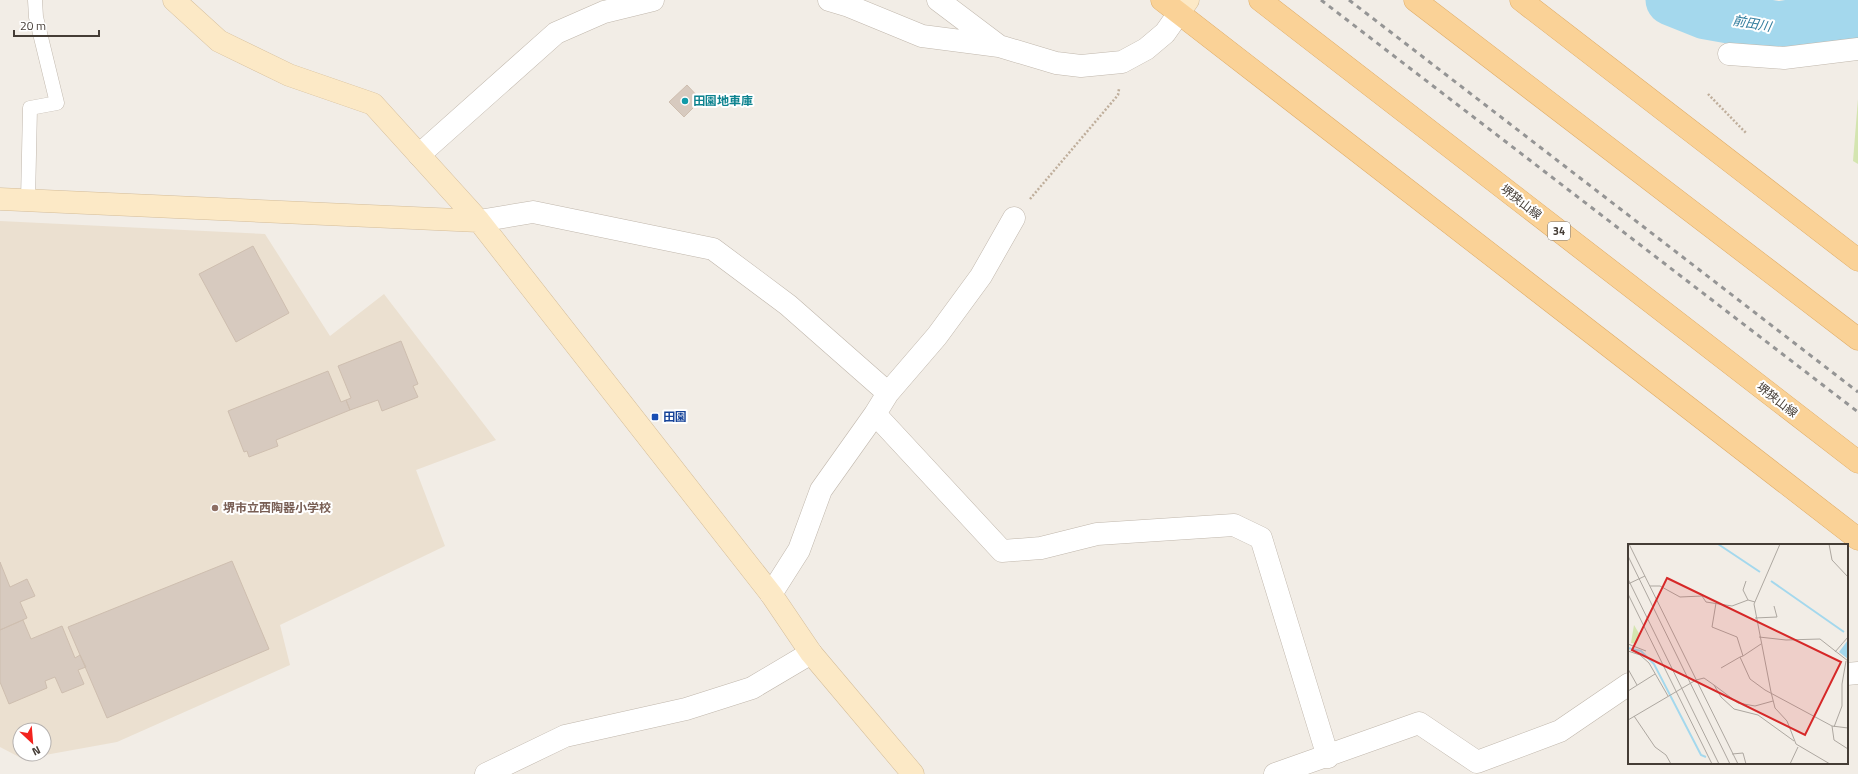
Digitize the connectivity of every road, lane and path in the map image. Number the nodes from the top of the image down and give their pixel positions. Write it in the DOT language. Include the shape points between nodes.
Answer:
graph roads {
  1 [pos="35,0"];
  2 [pos="174,0"];
  3 [pos="653,0"];
  4 [pos="830,0"];
  5 [pos="938,0"];
  6 [pos="1162,0"];
  7 [pos="1260,0"];
  8 [pos="1415,0"];
  9 [pos="1521,0"];
  10 [pos="1184,7"];
  11 [pos="999,46"];
  12 [pos="1858,49"];
  13 [pos="1730,54"];
  14 [pos="1122,62"];
  15 [pos="1708,94"];
  16 [pos="1747,134"];
  17 [pos="418,155"];
  18 [pos="0,199"];
  19 [pos="28,200"];
  20 [pos="1014,218"];
  21 [pos="479,221"];
  22 [pos="1858,260"];
  23 [pos="1858,339"];
  24 [pos="888,393"];
  25 [pos="875,414"];
  26 [pos="1858,462"];
  27 [pos="1858,539"];
  28 [pos="771,594"];
  29 [pos="811,653"];
  30 [pos="1858,673"];
  31 [pos="1848,674"];
  32 [pos="1628,685"];
  33 [pos="1328,757"];
  34 [pos="486,774"];
  35 [pos="913,774"];
  36 [pos="1275,774"];
  1 -- 19 [label="lane" via="36,17 57,103 30,108"];
  2 -- 17 [label="street" via="219,41 289,76 373,104"];
  3 -- 17 [label="street" via="604,12 556,33"];
  4 -- 11 [label="street" via="922,36"];
  5 -- 11 [label="street"];
  6 -- 10 [label="main road"];
  7 -- 26 [label="main road, 堺狭山線 / 34"];
  8 -- 23 [label="main road"];
  9 -- 22 [label="main road"];
  10 -- 14 [label="street" via="1165,33 1146,49"];
  10 -- 27 [label="main road"];
  11 -- 14 [label="street" via="1056,63 1081,66"];
  12 -- 13 [label="street" via="1784,58"];
  14 -- 20 [label="path" via="1118,96"];
  15 -- 16 [label="path"];
  17 -- 21 [label="street"];
  18 -- 19 [label="street"];
  19 -- 21 [label="street"];
  20 -- 24 [label="street" via="982,276 938,336"];
  21 -- 24 [label="street" via="533,212 714,249 788,305"];
  21 -- 28 [label="street"];
  24 -- 25 [label="street"];
  25 -- 28 [label="street" via="821,490 799,550"];
  25 -- 33 [label="street" via="1002,551 1041,548 1097,534 1234,525 1261,538"];
  28 -- 29 [label="street"];
  29 -- 34 [label="street" via="752,688 686,709 565,736"];
  29 -- 35 [label="street"];
  30 -- 31 [label="street"];
  32 -- 33 [label="street" via="1560,730 1477,762 1420,723"];
  33 -- 36 [label="street"];
}
